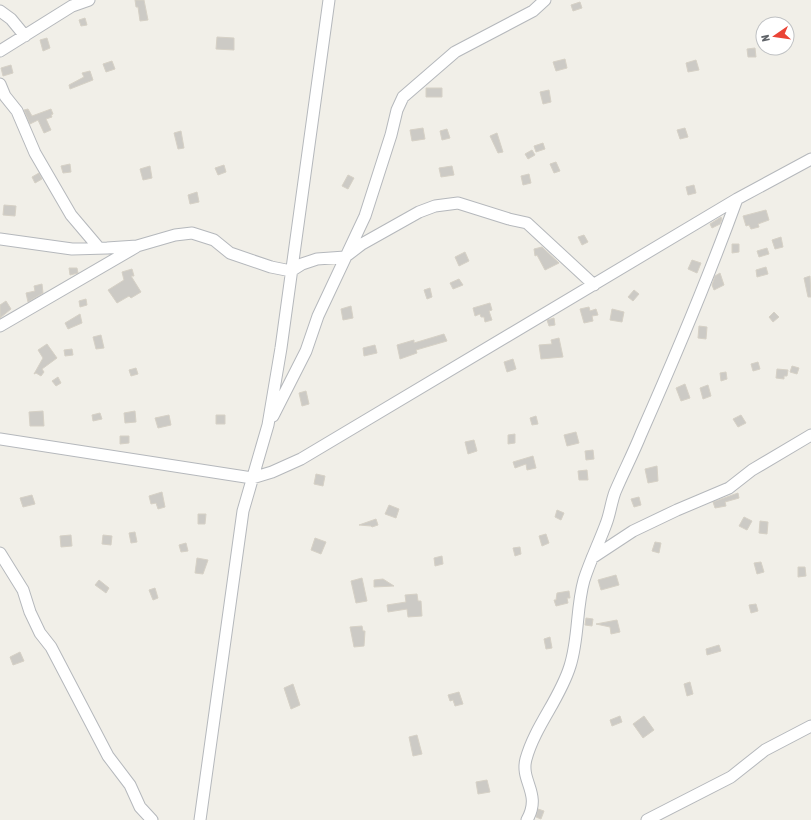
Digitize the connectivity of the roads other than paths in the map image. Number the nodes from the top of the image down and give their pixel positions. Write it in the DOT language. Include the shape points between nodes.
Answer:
graph roads {
  1 [pos="89,0"];
  2 [pos="329,0"];
  3 [pos="545,0"];
  4 [pos="0,11"];
  5 [pos="25,36"];
  6 [pos="0,52"];
  7 [pos="0,84"];
  8 [pos="811,159"];
  9 [pos="738,199"];
  10 [pos="0,239"];
  11 [pos="137,246"];
  12 [pos="99,248"];
  13 [pos="345,257"];
  14 [pos="291,271"];
  15 [pos="594,285"];
  16 [pos="0,326"];
  17 [pos="268,425"];
  18 [pos="811,435"];
  19 [pos="0,439"];
  20 [pos="252,478"];
  21 [pos="0,552"];
  22 [pos="592,558"];
  23 [pos="811,726"];
  24 [pos="152,820"];
  25 [pos="200,820"];
  26 [pos="527,820"];
  27 [pos="647,820"];
  1 -- 5 [label="street" via="72,6"];
  2 -- 14 [label="street"];
  3 -- 13 [label="street" via="533,11 454,52 403,97 365,216"];
  4 -- 5 [label="street" via="11,19"];
  5 -- 6 [label="street"];
  7 -- 12 [label="street" via="5,96 17,111 36,153 71,215"];
  8 -- 9 [label="street"];
  9 -- 15 [label="street"];
  9 -- 22 [label="street" via="615,493 607,523"];
  10 -- 12 [label="street" via="66,248"];
  11 -- 12 [label="street"];
  11 -- 14 [label="street" via="192,233 214,240 230,253"];
  11 -- 16 [label="street"];
  13 -- 14 [label="street" via="317,259"];
  13 -- 15 [label="street" via="362,244 419,212 436,206 458,203 509,220 527,223"];
  13 -- 17 [label="street" via="318,316 306,351"];
  14 -- 17 [label="street"];
  15 -- 20 [label="street" via="301,459"];
  17 -- 20 [label="street"];
  18 -- 22 [label="street" via="752,470 729,488 633,531"];
  19 -- 20 [label="street"];
  20 -- 25 [label="street" via="243,511"];
  21 -- 24 [label="street" via="23,590 40,633 51,647 108,756 130,785 140,807"];
  22 -- 26 [label="street" via="578,604 575,644 563,686 526,758 524,767 533,804"];
  23 -- 27 [label="street" via="765,750 731,777"];
}
